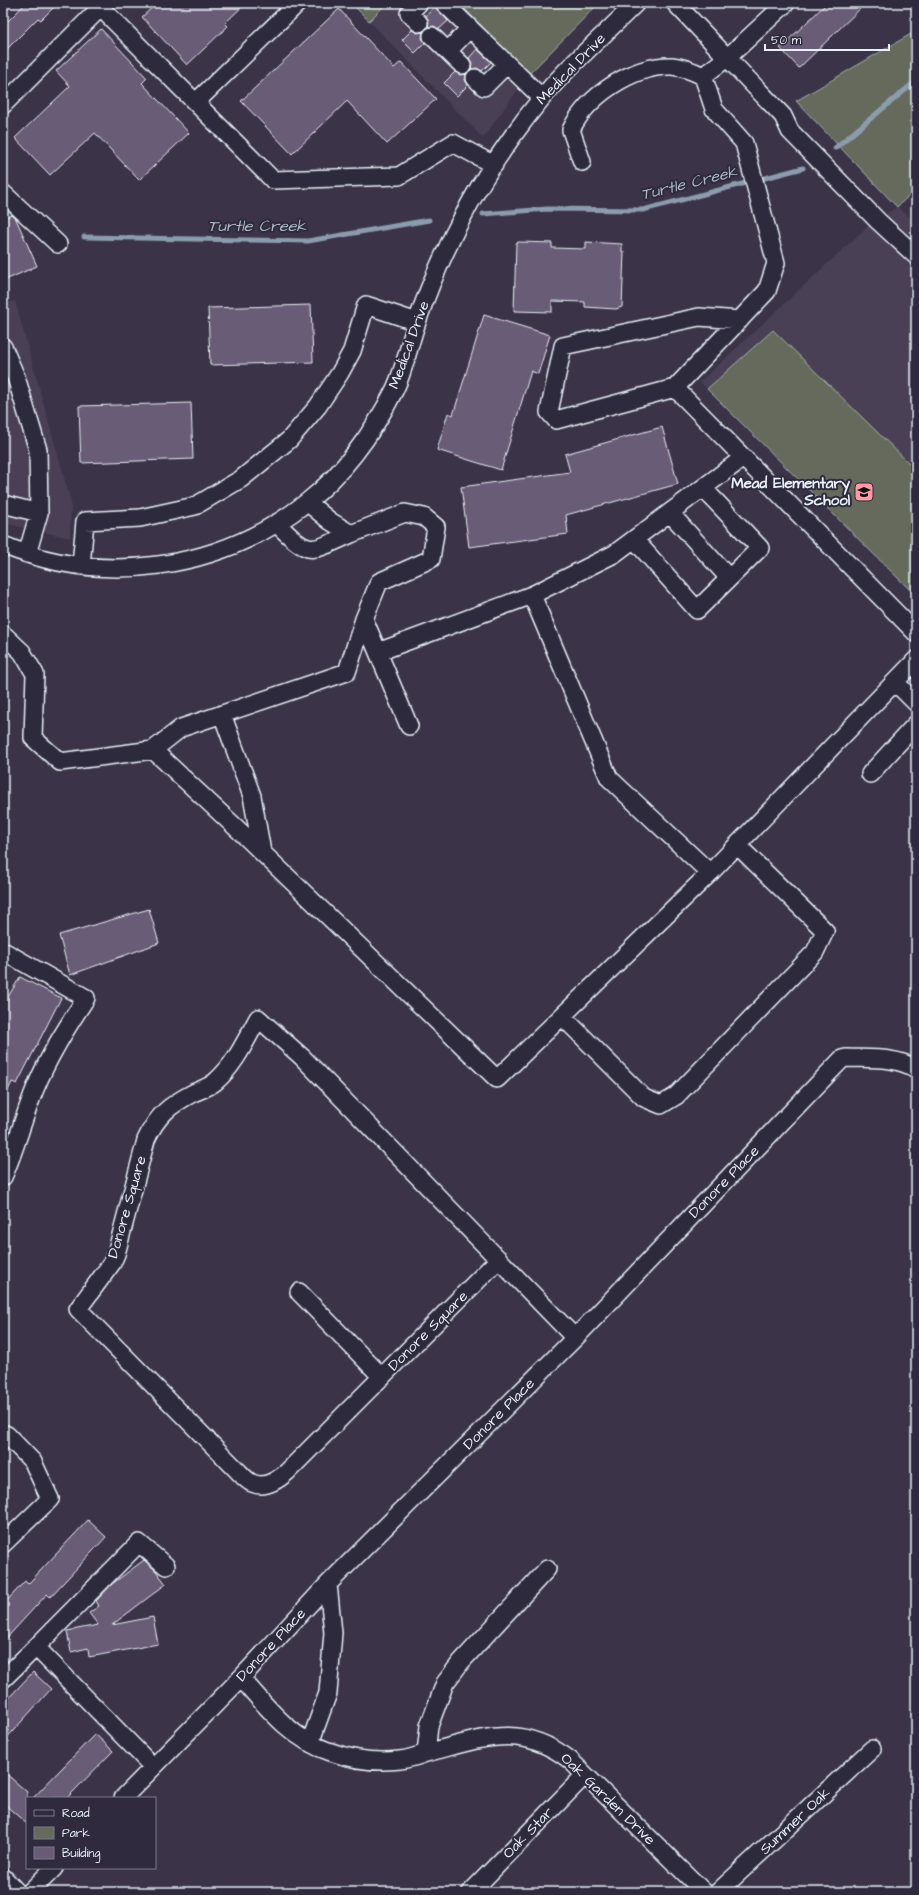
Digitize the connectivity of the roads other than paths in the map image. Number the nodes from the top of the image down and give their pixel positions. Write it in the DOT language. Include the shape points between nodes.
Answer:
graph roads {
  1 [pos="298,3"];
  2 [pos="419,3"];
  3 [pos="444,3"];
  4 [pos="636,3"];
  5 [pos="675,3"];
  6 [pos="786,3"];
  7 [pos="103,5"];
  8 [pos="419,23"];
  9 [pos="470,28"];
  10 [pos="432,36"];
  11 [pos="448,51"];
  12 [pos="727,58"];
  13 [pos="507,64"];
  14 [pos="462,65"];
  15 [pos="703,76"];
  16 [pos="475,78"];
  17 [pos="542,98"];
  18 [pos="196,102"];
  19 [pos="3,105"];
  20 [pos="582,162"];
  21 [pos="494,165"];
  22 [pos="3,193"];
  23 [pos="58,244"];
  24 [pos="916,256"];
  25 [pos="740,320"];
  26 [pos="417,322"];
  27 [pos="3,347"];
  28 [pos="675,388"];
  29 [pos="743,458"];
  30 [pos="703,488"];
  31 [pos="307,502"];
  32 [pos="3,504"];
  33 [pos="670,512"];
  34 [pos="39,514"];
  35 [pos="276,523"];
  36 [pos="351,534"];
  37 [pos="634,539"];
  38 [pos="3,545"];
  39 [pos="27,554"];
  40 [pos="82,566"];
  41 [pos="729,578"];
  42 [pos="532,595"];
  43 [pos="364,618"];
  44 [pos="916,633"];
  45 [pos="3,634"];
  46 [pos="378,652"];
  47 [pos="916,660"];
  48 [pos="895,682"];
  49 [pos="916,703"];
  50 [pos="222,714"];
  51 [pos="916,724"];
  52 [pos="409,726"];
  53 [pos="153,750"];
  54 [pos="870,774"];
  55 [pos="737,845"];
  56 [pos="262,852"];
  57 [pos="710,873"];
  58 [pos="3,951"];
  59 [pos="562,1016"];
  60 [pos="916,1069"];
  61 [pos="3,1176"];
  62 [pos="499,1259"];
  63 [pos="299,1292"];
  64 [pos="575,1338"];
  65 [pos="382,1377"];
  66 [pos="3,1433"];
  67 [pos="3,1544"];
  68 [pos="166,1566"];
  69 [pos="547,1569"];
  70 [pos="328,1584"];
  71 [pos="36,1647"];
  72 [pos="240,1678"];
  73 [pos="3,1679"];
  74 [pos="310,1743"];
  75 [pos="872,1750"];
  76 [pos="426,1753"];
  77 [pos="153,1767"];
  78 [pos="585,1775"];
  79 [pos="123,1797"];
  80 [pos="53,1869"];
  81 [pos="3,1877"];
  82 [pos="17,1892"];
  83 [pos="30,1892"];
  84 [pos="471,1892"];
  85 [pos="704,1892"];
  86 [pos="718,1892"];
  1 -- 18 [label="street"];
  2 -- 8 [label="street" via="409,13"];
  3 -- 9 [label="street"];
  4 -- 17 [label="street, Medical Drive"];
  5 -- 12 [label="street"];
  6 -- 12 [label="street"];
  7 -- 18 [label="street"];
  7 -- 19 [label="street"];
  9 -- 11 [label="street"];
  9 -- 13 [label="street"];
  10 -- 11 [label="street"];
  11 -- 14 [label="street"];
  12 -- 15 [label="street"];
  12 -- 24 [label="street" via="782,116 790,131"];
  13 -- 16 [label="street" via="484,87"];
  13 -- 17 [label="street"];
  15 -- 20 [label="street" via="686,68 659,67 638,72 610,86 576,118 571,130"];
  15 -- 25 [label="street" via="714,109 744,143 776,263 767,291"];
  17 -- 21 [label="street, Medical Drive"];
  18 -- 21 [label="street" via="274,180 399,176 454,143"];
  21 -- 26 [label="street, Medical Drive" via="471,201 441,258"];
  22 -- 23 [label="street"];
  25 -- 28 [label="street"];
  25 -- 28 [label="street" via="699,317 563,346 549,412 556,420"];
  26 -- 31 [label="street, Medical Drive" via="396,386 375,424 342,469"];
  26 -- 40 [label="street" via="366,305 352,351 340,373 318,406 289,440 241,479 195,506 140,518 85,520"];
  27 -- 34 [label="street" via="16,377 38,450"];
  28 -- 29 [label="street"];
  29 -- 30 [label="street"];
  29 -- 44 [label="street"];
  30 -- 33 [label="street"];
  30 -- 41 [label="street" via="760,548"];
  31 -- 35 [label="street, Medical Drive"];
  31 -- 36 [label="street"];
  32 -- 34 [label="street"];
  33 -- 37 [label="street"];
  33 -- 41 [label="street"];
  34 -- 39 [label="street"];
  35 -- 36 [label="street" via="295,541 310,549 318,549"];
  35 -- 40 [label="street, Medical Drive" via="231,546 199,558 137,568"];
  36 -- 43 [label="street" via="405,513 424,517 436,527 431,559 379,582"];
  37 -- 41 [label="street" via="696,610"];
  37 -- 42 [label="street" via="614,554"];
  38 -- 39 [label="street, Medical Drive"];
  39 -- 40 [label="street, Medical Drive"];
  42 -- 46 [label="street"];
  42 -- 57 [label="street" via="609,778"];
  43 -- 46 [label="street"];
  43 -- 50 [label="street" via="347,672"];
  45 -- 53 [label="street" via="22,652 35,674 33,738 60,762"];
  46 -- 52 [label="street"];
  47 -- 48 [label="street"];
  48 -- 49 [label="street"];
  48 -- 55 [label="street"];
  50 -- 53 [label="street" via="181,728"];
  50 -- 56 [label="street" via="252,796"];
  51 -- 54 [label="street"];
  53 -- 56 [label="street"];
  55 -- 57 [label="street"];
  55 -- 59 [label="street" via="825,931 815,952 676,1096 661,1104 644,1098"];
  56 -- 59 [label="street" via="497,1079"];
  57 -- 59 [label="street"];
  58 -- 61 [label="street" via="86,998 60,1038 35,1089"];
  60 -- 64 [label="street, Donore Place" via="899,1061 886,1059 842,1059"];
  62 -- 64 [label="street, Donore Square"];
  62 -- 65 [label="street, Donore Square"];
  62 -- 65 [label="street, Donore Square" via="302,1057 258,1018 233,1062 223,1074 213,1083 168,1108 146,1140 112,1263 78,1309 252,1483 260,1485 278,1480"];
  63 -- 65 [label="street"];
  64 -- 70 [label="street, Donore Place"];
  66 -- 67 [label="street" via="33,1462 50,1499"];
  68 -- 71 [label="street" via="139,1543"];
  69 -- 76 [label="street" via="461,1662 445,1684 429,1726"];
  70 -- 72 [label="street, Donore Place"];
  70 -- 74 [label="street" via="333,1633 328,1693"];
  71 -- 73 [label="street"];
  71 -- 77 [label="street"];
  72 -- 74 [label="street, Oak Garden Drive" via="286,1726"];
  72 -- 77 [label="street, Donore Place"];
  74 -- 76 [label="street, Oak Garden Drive" via="327,1751 358,1759 401,1760"];
  75 -- 86 [label="street, Summer Oak"];
  76 -- 78 [label="street, Oak Garden Drive" via="484,1739 527,1737 557,1750"];
  77 -- 79 [label="street, Donore Place"];
  78 -- 84 [label="street, Oak Star"];
  78 -- 85 [label="street, Oak Garden Drive"];
  80 -- 83 [label="street"];
  81 -- 82 [label="street"];
}
